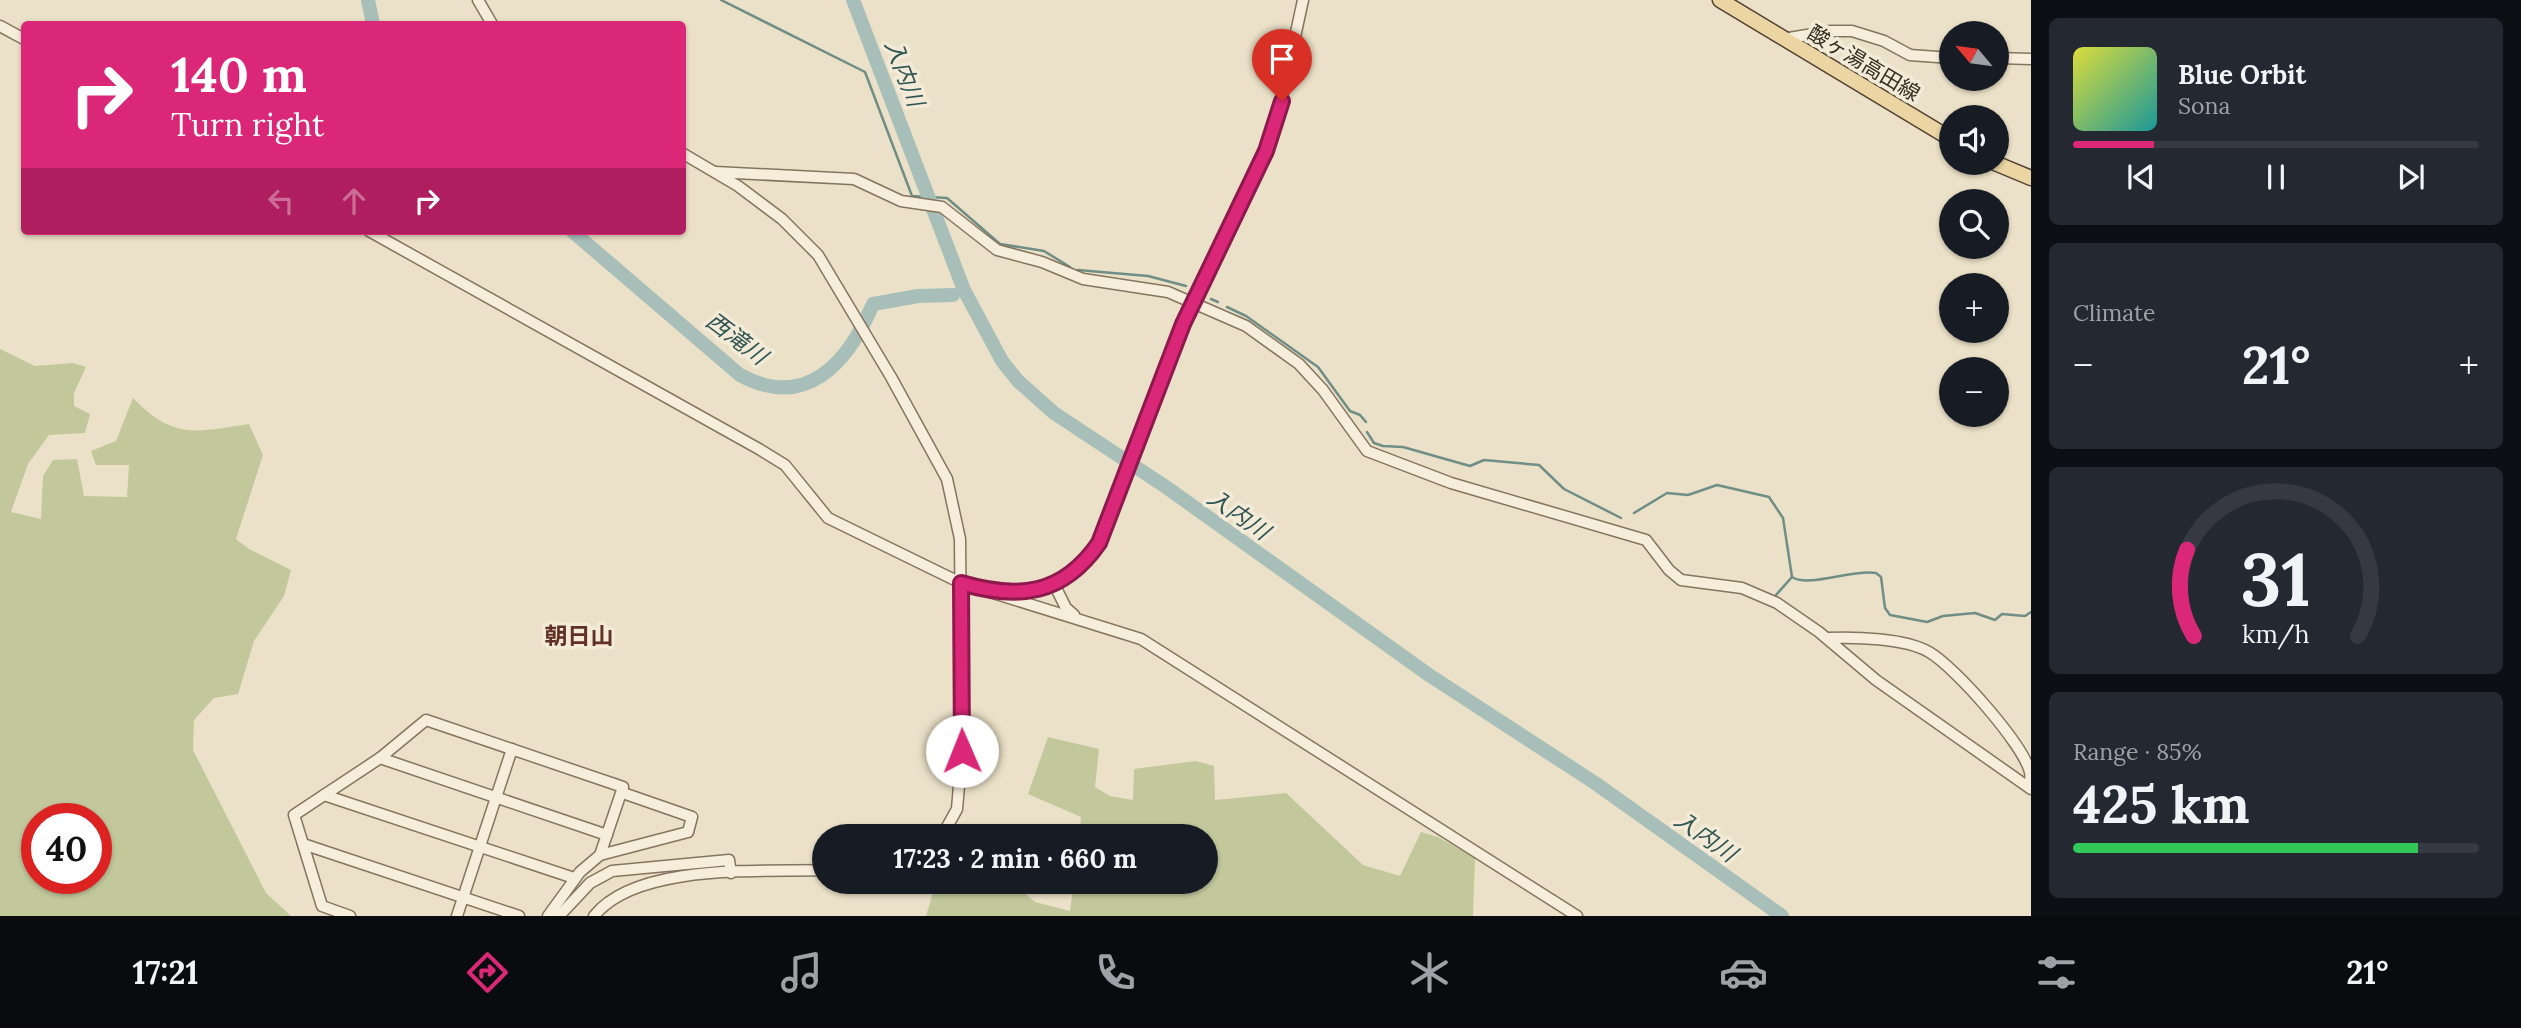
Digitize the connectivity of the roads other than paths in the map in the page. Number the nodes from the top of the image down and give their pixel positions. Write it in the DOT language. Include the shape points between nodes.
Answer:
graph roads {
  1 [pos="478,0"];
  2 [pos="1303,0"];
  3 [pos="1720,0"];
  4 [pos="490,21"];
  5 [pos="0,26"];
  6 [pos="21,37"];
  7 [pos="1783,39"];
  8 [pos="1939,57"];
  9 [pos="2009,58"];
  10 [pos="2031,59"];
  11 [pos="1939,132"];
  12 [pos="686,155"];
  13 [pos="2009,169"];
  14 [pos="715,172"];
  15 [pos="2031,178"];
  16 [pos="376,235"];
  17 [pos="1194,302"];
  18 [pos="961,583"];
  19 [pos="1054,584"];
  20 [pos="987,591"];
  21 [pos="1079,619"];
  22 [pos="1828,638"];
  23 [pos="512,749"];
  24 [pos="380,758"];
  25 [pos="2031,788"];
  26 [pos="623,793"];
  27 [pos="324,795"];
  28 [pos="496,798"];
  29 [pos="949,824"];
  30 [pos="607,835"];
  31 [pos="303,844"];
  32 [pos="480,846"];
  33 [pos="600,855"];
  34 [pos="812,870"];
  35 [pos="731,873"];
  36 [pos="574,878"];
  37 [pos="463,897"];
  38 [pos="549,914"];
  39 [pos="350,916"];
  40 [pos="457,916"];
  41 [pos="519,916"];
  42 [pos="594,916"];
  43 [pos="1577,916"];
  1 -- 4 [label="street"];
  2 -- 17 [label="street" via="1266,151"];
  3 -- 7 [label="main road, 酸ヶ湯高田線"];
  5 -- 6 [label="street"];
  7 -- 8 [label="street" via="1852,31 1910,55"];
  7 -- 11 [label="main road, 酸ヶ湯高田線"];
  9 -- 10 [label="street"];
  12 -- 14 [label="street"];
  13 -- 15 [label="main road"];
  14 -- 17 [label="street" via="854,179 901,201 942,207 997,250 1083,279 1168,292"];
  14 -- 18 [label="street" via="800,237 818,256 859,322 947,479 960,539"];
  16 -- 18 [label="street" via="760,449 785,466 828,518"];
  17 -- 19 [label="street" via="1099,543 1080,568"];
  17 -- 22 [label="street" via="1245,326 1299,364 1367,451 1451,483 1646,540 1681,580 1742,588 1777,603"];
  18 -- 20 [label="street"];
  18 -- 29 [label="street" via="962,779 957,809"];
  19 -- 20 [label="street" via="1030,591"];
  19 -- 21 [label="street" via="1066,608"];
  20 -- 21 [label="street"];
  21 -- 43 [label="street" via="1141,639 1164,652"];
  22 -- 25 [label="street" via="1876,680"];
  22 -- 25 [label="street" via="1892,642 1928,651 1973,692 2024,759"];
  23 -- 24 [label="street" via="426,720"];
  23 -- 26 [label="street" via="624,787"];
  23 -- 28 [label="street"];
  24 -- 27 [label="street"];
  24 -- 28 [label="street"];
  26 -- 30 [label="street"];
  26 -- 33 [label="street" via="692,817 688,832"];
  27 -- 31 [label="street" via="294,815"];
  27 -- 32 [label="street"];
  28 -- 30 [label="street"];
  28 -- 32 [label="street"];
  30 -- 33 [label="street"];
  31 -- 37 [label="street"];
  31 -- 39 [label="street" via="322,906"];
  32 -- 36 [label="street"];
  32 -- 37 [label="street"];
  33 -- 36 [label="street"];
  34 -- 35 [label="street"];
  35 -- 38 [label="street" via="729,860 612,871 590,883 561,914"];
  35 -- 42 [label="street" via="639,885 615,896"];
  36 -- 38 [label="street"];
  37 -- 40 [label="street"];
  37 -- 41 [label="street"];
}
